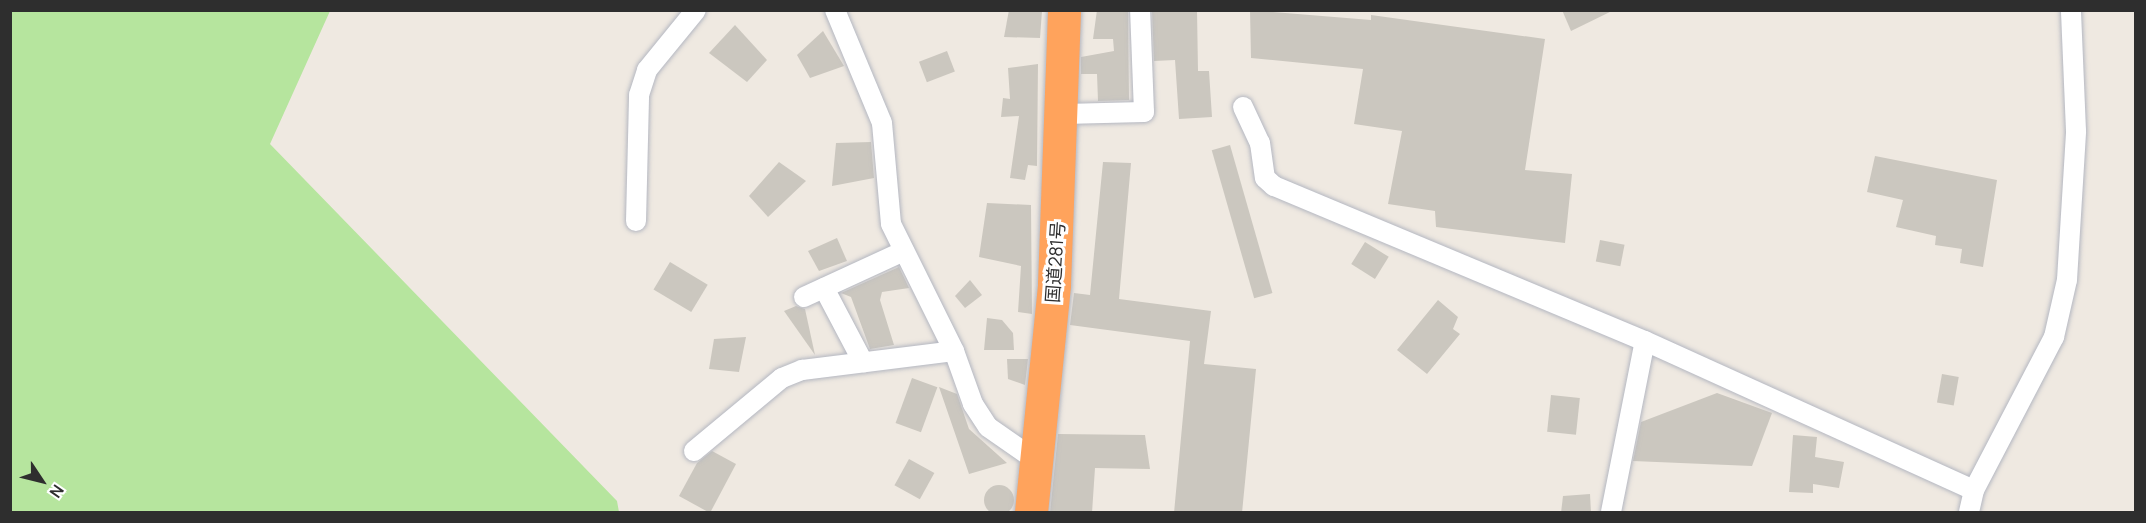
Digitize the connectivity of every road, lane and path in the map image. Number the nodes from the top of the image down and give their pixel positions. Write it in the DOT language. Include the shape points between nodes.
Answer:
graph roads {
  1 [pos="696,10"];
  2 [pos="835,10"];
  3 [pos="1064,10"];
  4 [pos="1140,10"];
  5 [pos="2071,10"];
  6 [pos="1243,107"];
  7 [pos="1064,114"];
  8 [pos="636,221"];
  9 [pos="904,251"];
  10 [pos="824,288"];
  11 [pos="804,297"];
  12 [pos="1645,341"];
  13 [pos="954,351"];
  14 [pos="863,362"];
  15 [pos="694,451"];
  16 [pos="1036,461"];
  17 [pos="1974,490"];
  18 [pos="1031,513"];
  19 [pos="1611,513"];
  20 [pos="1969,513"];
  1 -- 8 [label="street" via="647,70 639,94"];
  2 -- 9 [label="street" via="882,123 886,208"];
  3 -- 7 [label="highway, 国道281号"];
  4 -- 7 [label="street" via="1144,112"];
  5 -- 17 [label="street" via="2076,131 2067,280 2054,337"];
  6 -- 12 [label="street" via="1260,144 1265,178 1274,186"];
  7 -- 16 [label="highway, 国道281号"];
  9 -- 10 [label="street"];
  9 -- 13 [label="street"];
  10 -- 11 [label="street"];
  10 -- 14 [label="street"];
  12 -- 17 [label="street"];
  12 -- 19 [label="street"];
  13 -- 14 [label="street"];
  13 -- 16 [label="street" via="988,427"];
  14 -- 15 [label="street" via="782,378"];
  16 -- 18 [label="highway, 国道281号"];
  17 -- 20 [label="street"];
}
